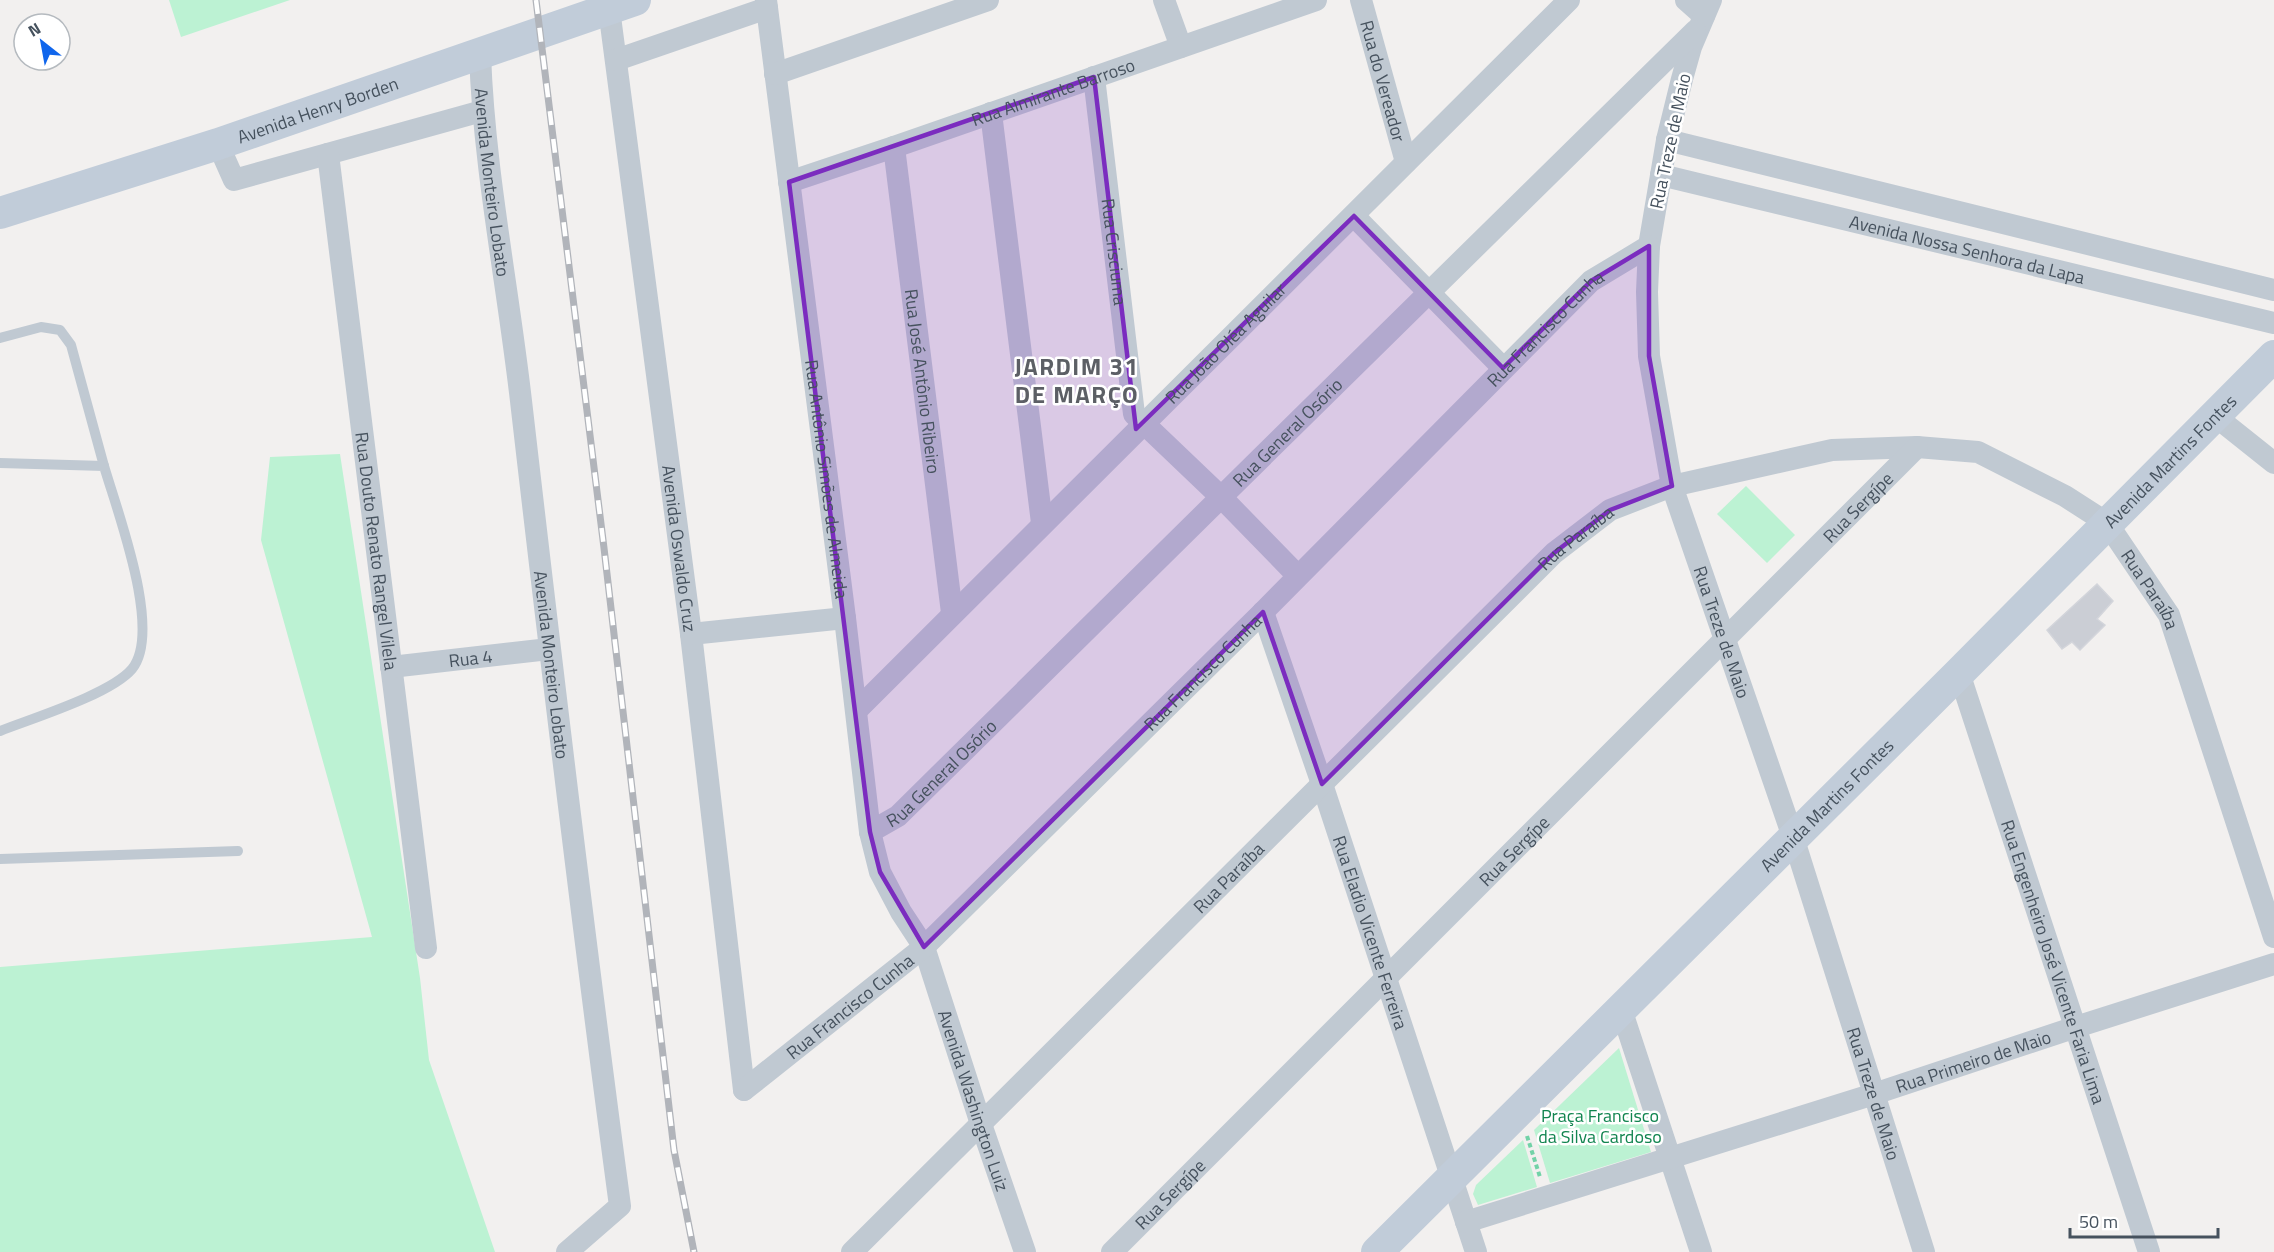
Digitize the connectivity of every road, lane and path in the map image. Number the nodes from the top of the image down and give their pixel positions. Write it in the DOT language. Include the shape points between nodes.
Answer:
graph roads {
  1 [pos="988,0"];
  2 [pos="1164,0"];
  3 [pos="1316,0"];
  4 [pos="1361,0"];
  5 [pos="1569,0"];
  6 [pos="1686,0"];
  7 [pos="766,4"];
  8 [pos="622,5"];
  9 [pos="1705,14"];
  10 [pos="1181,47"];
  11 [pos="480,54"];
  12 [pos="616,60"];
  13 [pos="775,74"];
  14 [pos="1094,76"];
  15 [pos="482,111"];
  16 [pos="991,113"];
  17 [pos="1667,140"];
  18 [pos="218,144"];
  19 [pos="894,147"];
  20 [pos="328,154"];
  21 [pos="1406,162"];
  22 [pos="1661,175"];
  23 [pos="789,182"];
  24 [pos="0,213"];
  25 [pos="1354,216"];
  26 [pos="1649,246"];
  27 [pos="2274,290"];
  28 [pos="1428,291"];
  29 [pos="2274,323"];
  30 [pos="0,338"];
  31 [pos="2274,356"];
  32 [pos="1503,368"];
  33 [pos="2215,416"];
  34 [pos="1144,422"];
  35 [pos="1917,447"];
  36 [pos="2274,463"];
  37 [pos="0,464"];
  38 [pos="104,466"];
  39 [pos="1672,486"];
  40 [pos="1222,498"];
  41 [pos="1042,523"];
  42 [pos="2107,523"];
  43 [pos="1297,575"];
  44 [pos="1263,612"];
  45 [pos="952,613"];
  46 [pos="845,618"];
  47 [pos="691,634"];
  48 [pos="1724,642"];
  49 [pos="549,649"];
  50 [pos="390,667"];
  51 [pos="1959,673"];
  52 [pos="856,710"];
  53 [pos="0,731"];
  54 [pos="1322,784"];
  55 [pos="870,832"];
  56 [pos="1792,837"];
  57 [pos="238,851"];
  58 [pos="0,859"];
  59 [pos="2274,937"];
  60 [pos="924,947"];
  61 [pos="426,948"];
  62 [pos="2274,964"];
  63 [pos="1385,977"];
  64 [pos="1621,1009"];
  65 [pos="2076,1027"];
  66 [pos="744,1090"];
  67 [pos="1874,1094"];
  68 [pos="1519,1110"];
  69 [pos="981,1124"];
  70 [pos="1671,1157"];
  71 [pos="1451,1179"];
  72 [pos="1546,1196"];
  73 [pos="1466,1222"];
  74 [pos="567,1252"];
  75 [pos="852,1252"];
  76 [pos="1025,1252"];
  77 [pos="1112,1252"];
  78 [pos="1377,1252"];
  79 [pos="1476,1252"];
  80 [pos="1701,1252"];
  81 [pos="1924,1252"];
  82 [pos="2149,1252"];
  1 -- 13 [label="street"];
  2 -- 10 [label="street"];
  3 -- 10 [label="street, Rua Almirante Barroso"];
  4 -- 21 [label="street, Rua do Vereador"];
  5 -- 21 [label="street, Rua João Oléa Aguilar"];
  6 -- 9 [label="street"];
  7 -- 12 [label="street"];
  7 -- 13 [label="street, Rua Antônio Simões de Almeida"];
  8 -- 11 [label="street, Avenida Henry Borden"];
  8 -- 12 [label="street, Avenida Oswaldo Cruz"];
  9 -- 17 [label="street, Rua Treze de Maio" via="1682,79"];
  9 -- 28 [label="street, Rua General Osório"];
  10 -- 14 [label="street, Rua Almirante Barroso"];
  11 -- 15 [label="street, Avenida Monteiro Lobato"];
  11 -- 18 [label="street, Avenida Henry Borden"];
  12 -- 47 [label="street, Avenida Oswaldo Cruz"];
  13 -- 23 [label="street, Rua Antônio Simões de Almeida"];
  14 -- 16 [label="street, Rua Almirante Barroso"];
  14 -- 34 [label="street, Rua Crisciuma" via="1134,414"];
  15 -- 20 [label="street"];
  15 -- 49 [label="street, Avenida Monteiro Lobato" via="515,344"];
  16 -- 19 [label="street, Rua Almirante Barroso"];
  16 -- 41 [label="street"];
  17 -- 22 [label="street, Rua Treze de Maio"];
  17 -- 27 [label="street, Avenida Nossa Senhora da Lapa"];
  18 -- 20 [label="street" via="234,180"];
  18 -- 24 [label="street, Avenida Henry Borden"];
  19 -- 23 [label="street, Rua Almirante Barroso"];
  19 -- 45 [label="street, Rua José Antônio Ribeiro"];
  20 -- 50 [label="street, Rua Douto Renato Rangel Vilela"];
  21 -- 25 [label="street, Rua João Oléa Aguilar"];
  22 -- 26 [label="street, Rua Treze de Maio"];
  22 -- 29 [label="street, Avenida Nossa Senhora da Lapa"];
  23 -- 46 [label="street, Rua Antônio Simões de Almeida"];
  25 -- 28 [label="street"];
  25 -- 34 [label="street, Rua João Oléa Aguilar"];
  26 -- 32 [label="street, Rua Francisco Cunha" via="1591,281"];
  26 -- 39 [label="street, Rua Treze de Maio" via="1650,356"];
  28 -- 32 [label="street"];
  28 -- 40 [label="street, Rua General Osório"];
  30 -- 38 [label="lane" via="41,327 60,330 71,345"];
  31 -- 33 [label="street, Avenida Martins Fontes"];
  32 -- 43 [label="street, Rua Francisco Cunha"];
  33 -- 36 [label="street"];
  33 -- 42 [label="street, Avenida Martins Fontes"];
  34 -- 40 [label="street"];
  34 -- 41 [label="street, Rua João Oléa Aguilar"];
  35 -- 39 [label="street, Rua Paraíba" via="1832,450"];
  35 -- 42 [label="street, Rua Paraíba" via="1978,452 2065,496"];
  35 -- 48 [label="street, Rua Sergípe"];
  37 -- 38 [label="lane"];
  38 -- 53 [label="lane" via="141,595 143,643 132,669 106,689"];
  39 -- 48 [label="street, Rua Treze de Maio"];
  39 -- 54 [label="street, Rua Paraíba" via="1610,510 1554,553"];
  40 -- 43 [label="street"];
  40 -- 55 [label="street, Rua General Osório" via="898,816"];
  41 -- 45 [label="street, Rua João Oléa Aguilar"];
  42 -- 51 [label="street, Avenida Martins Fontes"];
  42 -- 59 [label="street, Rua Paraíba" via="2169,615"];
  43 -- 44 [label="street, Rua Francisco Cunha"];
  44 -- 54 [label="street, Rua Eladio Vicente Ferreira"];
  44 -- 60 [label="street, Rua Francisco Cunha"];
  45 -- 52 [label="street, Rua João Oléa Aguilar"];
  46 -- 47 [label="street"];
  46 -- 52 [label="street, Rua Antônio Simões de Almeida"];
  47 -- 66 [label="street, Avenida Oswaldo Cruz"];
  48 -- 56 [label="street, Rua Treze de Maio"];
  48 -- 63 [label="street, Rua Sergípe"];
  49 -- 50 [label="street, Rua 4"];
  49 -- 74 [label="street, Avenida Monteiro Lobato" via="620,1206"];
  50 -- 61 [label="street, Rua Douto Renato Rangel Vilela"];
  51 -- 56 [label="street, Avenida Martins Fontes"];
  51 -- 65 [label="street, Rua Engenheiro José Vicente Faria Lima"];
  52 -- 55 [label="street, Rua Antônio Simões de Almeida"];
  54 -- 63 [label="street, Rua Eladio Vicente Ferreira"];
  54 -- 69 [label="street, Rua Paraíba"];
  55 -- 60 [label="street, Rua Antônio Simões de Almeida" via="880,872"];
  56 -- 64 [label="street, Avenida Martins Fontes"];
  56 -- 67 [label="street, Rua Treze de Maio"];
  57 -- 58 [label="lane"];
  60 -- 66 [label="street, Rua Francisco Cunha"];
  60 -- 69 [label="street, Avenida Washington Luiz"];
  62 -- 65 [label="street, Rua Primeiro de Maio"];
  63 -- 71 [label="street, Rua Eladio Vicente Ferreira"];
  63 -- 77 [label="street, Rua Sergípe"];
  64 -- 68 [label="street, Avenida Martins Fontes"];
  64 -- 70 [label="street"];
  65 -- 67 [label="street, Rua Primeiro de Maio"];
  65 -- 82 [label="street, Rua Engenheiro José Vicente Faria Lima"];
  67 -- 70 [label="street, Rua Primeiro de Maio"];
  67 -- 81 [label="street, Rua Treze de Maio"];
  68 -- 71 [label="street, Avenida Martins Fontes"];
  68 -- 72 [label="path"];
  69 -- 75 [label="street, Rua Paraíba"];
  69 -- 76 [label="street, Avenida Washington Luiz"];
  70 -- 72 [label="street, Rua Primeiro de Maio"];
  70 -- 80 [label="street"];
  71 -- 73 [label="street, Rua Eladio Vicente Ferreira"];
  71 -- 78 [label="street, Avenida Martins Fontes"];
  72 -- 73 [label="street, Rua Primeiro de Maio"];
  73 -- 79 [label="street, Rua Eladio Vicente Ferreira"];
}
